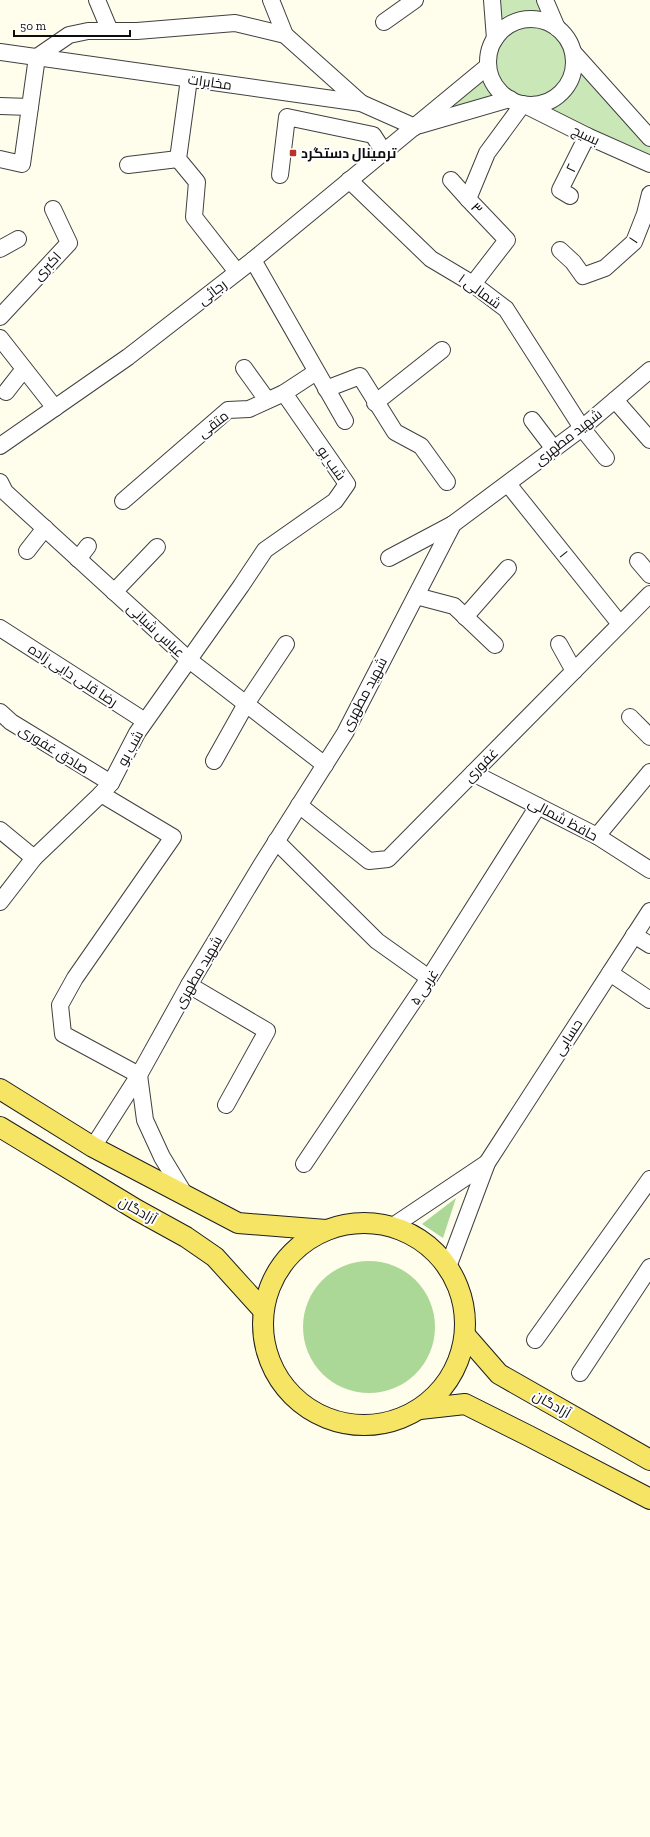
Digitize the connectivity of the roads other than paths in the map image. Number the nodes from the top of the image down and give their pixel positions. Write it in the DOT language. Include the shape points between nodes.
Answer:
graph roads {
  1 [pos="97,0"];
  2 [pos="271,0"];
  3 [pos="415,0"];
  4 [pos="492,0"];
  5 [pos="545,0"];
  6 [pos="384,22"];
  7 [pos="557,28"];
  8 [pos="110,31"];
  9 [pos="285,35"];
  10 [pos="495,39"];
  11 [pos="0,52"];
  12 [pos="573,52"];
  13 [pos="37,57"];
  14 [pos="488,66"];
  15 [pos="189,79"];
  16 [pos="517,102"];
  17 [pos="361,103"];
  18 [pos="0,106"];
  19 [pos="30,107"];
  20 [pos="415,127"];
  21 [pos="588,136"];
  22 [pos="650,138"];
  23 [pos="384,152"];
  24 [pos="0,159"];
  25 [pos="178,159"];
  26 [pos="650,164"];
  27 [pos="128,165"];
  28 [pos="280,175"];
  29 [pos="349,180"];
  30 [pos="451,180"];
  31 [pos="650,194"];
  32 [pos="570,196"];
  33 [pos="468,199"];
  34 [pos="53,209"];
  35 [pos="18,239"];
  36 [pos="0,250"];
  37 [pos="560,250"];
  38 [pos="253,260"];
  39 [pos="237,272"];
  40 [pos="473,284"];
  41 [pos="1,314"];
  42 [pos="0,338"];
  43 [pos="442,350"];
  44 [pos="24,368"];
  45 [pos="244,368"];
  46 [pos="650,370"];
  47 [pos="316,372"];
  48 [pos="326,389"];
  49 [pos="6,392"];
  50 [pos="284,393"];
  51 [pos="267,400"];
  52 [pos="615,400"];
  53 [pos="375,403"];
  54 [pos="55,408"];
  55 [pos="532,420"];
  56 [pos="345,421"];
  57 [pos="582,428"];
  58 [pos="650,440"];
  59 [pos="0,446"];
  60 [pos="554,449"];
  61 [pos="606,458"];
  62 [pos="0,482"];
  63 [pos="447,482"];
  64 [pos="508,484"];
  65 [pos="123,501"];
  66 [pos="453,524"];
  67 [pos="45,528"];
  68 [pos="88,546"];
  69 [pos="157,547"];
  70 [pos="27,551"];
  71 [pos="389,558"];
  72 [pos="78,559"];
  73 [pos="638,561"];
  74 [pos="508,568"];
  75 [pos="650,575"];
  76 [pos="114,592"];
  77 [pos="416,596"];
  78 [pos="648,601"];
  79 [pos="465,617"];
  80 [pos="620,624"];
  81 [pos="0,628"];
  82 [pos="286,644"];
  83 [pos="559,644"];
  84 [pos="495,645"];
  85 [pos="189,660"];
  86 [pos="574,671"];
  87 [pos="246,704"];
  88 [pos="0,712"];
  89 [pos="630,717"];
  90 [pos="145,721"];
  91 [pos="650,737"];
  92 [pos="214,761"];
  93 [pos="325,764"];
  94 [pos="473,773"];
  95 [pos="648,777"];
  96 [pos="106,789"];
  97 [pos="299,805"];
  98 [pos="538,806"];
  99 [pos="0,830"];
  100 [pos="597,836"];
  101 [pos="276,841"];
  102 [pos="34,858"];
  103 [pos="650,870"];
  104 [pos="0,902"];
  105 [pos="650,911"];
  106 [pos="634,935"];
  107 [pos="650,945"];
  108 [pos="610,974"];
  109 [pos="429,978"];
  110 [pos="189,985"];
  111 [pos="650,1000"];
  112 [pos="139,1075"];
  113 [pos="0,1089"];
  114 [pos="226,1105"];
  115 [pos="0,1127"];
  116 [pos="93,1147"];
  117 [pos="487,1163"];
  118 [pos="304,1164"];
  119 [pos="650,1179"];
  120 [pos="185,1195"];
  121 [pos="644,1199"];
  122 [pos="393,1226"];
  123 [pos="326,1230"];
  124 [pos="448,1267"];
  125 [pos="650,1267"];
  126 [pos="263,1310"];
  127 [pos="465,1335"];
  128 [pos="535,1340"];
  129 [pos="580,1373"];
  130 [pos="420,1409"];
  131 [pos="650,1460"];
  132 [pos="650,1499"];
  1 -- 8 [label="street"];
  2 -- 9 [label="street"];
  3 -- 6 [label="street"];
  4 -- 10 [label="street"];
  5 -- 7 [label="street"];
  7 -- 10 [label="street" via="545,21 531,19 504,28"];
  7 -- 12 [label="street" via="567,39"];
  8 -- 9 [label="street" via="235,23"];
  8 -- 13 [label="street" via="88,31 69,35"];
  9 -- 17 [label="street"];
  10 -- 14 [label="street" via="489,52"];
  11 -- 13 [label="street, مخابرات"];
  12 -- 16 [label="street" via="574,66 570,80 562,92 551,100 537,104"];
  12 -- 22 [label="street"];
  13 -- 15 [label="street, مخابرات"];
  13 -- 19 [label="street"];
  14 -- 16 [label="street" via="499,91"];
  14 -- 20 [label="street, رجائی"];
  15 -- 17 [label="street, مخابرات"];
  15 -- 25 [label="street"];
  16 -- 20 [label="street"];
  16 -- 21 [label="street, بسیج"];
  16 -- 33 [label="street, ۳" via="487,154"];
  17 -- 20 [label="street, مخابرات"];
  18 -- 19 [label="street"];
  19 -- 24 [label="street" via="22,164"];
  20 -- 23 [label="street, رجائی"];
  21 -- 26 [label="street, بسیج"];
  21 -- 32 [label="street, ۲" via="560,190"];
  23 -- 28 [label="street" via="373,135 287,117"];
  23 -- 29 [label="street, رجائی"];
  25 -- 27 [label="street"];
  25 -- 39 [label="street" via="197,182 194,216"];
  29 -- 38 [label="street, رجائی"];
  29 -- 40 [label="street, ۱ شمالی" via="431,259"];
  30 -- 33 [label="street"];
  31 -- 37 [label="street, ۱" via="634,242 604,268 584,276"];
  33 -- 40 [label="street, ۳" via="507,240"];
  34 -- 41 [label="street, اکبری" via="69,243"];
  35 -- 36 [label="street"];
  38 -- 39 [label="street, رجائی"];
  38 -- 47 [label="street"];
  39 -- 54 [label="street, رجائی" via="128,357"];
  40 -- 57 [label="street, ۱ شمالی" via="506,309"];
  42 -- 44 [label="street"];
  43 -- 53 [label="street"];
  44 -- 49 [label="street"];
  44 -- 54 [label="street"];
  45 -- 51 [label="street"];
  46 -- 52 [label="street, شهید مطهری"];
  47 -- 48 [label="street"];
  47 -- 50 [label="street, متقی"];
  48 -- 53 [label="street" via="360,376"];
  48 -- 56 [label="street"];
  50 -- 51 [label="street, متقی"];
  50 -- 85 [label="street, شب بو" via="347,484 335,502 265,550"];
  51 -- 65 [label="street, متقی" via="249,409 228,410"];
  52 -- 57 [label="street, شهید مطهری"];
  52 -- 58 [label="street"];
  53 -- 63 [label="street" via="395,432 421,446"];
  54 -- 59 [label="street, رجائی"];
  55 -- 60 [label="street"];
  57 -- 60 [label="street, شهید مطهری"];
  57 -- 61 [label="street, ۱ شمالی"];
  60 -- 64 [label="street, شهید مطهری"];
  62 -- 67 [label="street, عباس شبانی" via="5,492"];
  64 -- 66 [label="street, شهید مطهری"];
  64 -- 80 [label="street, ۱"];
  66 -- 71 [label="street"];
  66 -- 77 [label="street, شهید مطهری"];
  67 -- 70 [label="street"];
  67 -- 72 [label="street, عباس شبانی"];
  68 -- 72 [label="street"];
  69 -- 76 [label="street"];
  72 -- 76 [label="street, عباس شبانی"];
  73 -- 75 [label="street"];
  74 -- 79 [label="street"];
  76 -- 85 [label="street, عباس شبانی"];
  77 -- 79 [label="street" via="454,606"];
  77 -- 93 [label="street, شهید مطهری" via="345,733"];
  78 -- 80 [label="street, غفوری"];
  79 -- 84 [label="street"];
  80 -- 86 [label="street, غفوری"];
  81 -- 90 [label="street, رضا قلی دایی زاده"];
  82 -- 87 [label="street"];
  83 -- 86 [label="street"];
  85 -- 87 [label="street, عباس شبانی"];
  85 -- 90 [label="street, شب بو"];
  86 -- 94 [label="street, غفوری"];
  87 -- 92 [label="street"];
  87 -- 93 [label="street, عباس شبانی"];
  88 -- 96 [label="street, صادق غفوری"];
  89 -- 91 [label="street"];
  90 -- 96 [label="street, شب بو"];
  93 -- 97 [label="street, شهید مطهری"];
  94 -- 97 [label="street, غفوری" via="388,859 369,860"];
  94 -- 98 [label="street, حافظ شمالی"];
  95 -- 100 [label="street"];
  96 -- 102 [label="street, شب بو"];
  96 -- 112 [label="street" via="173,836 75,978 60,1005 63,1034"];
  97 -- 101 [label="street, شهید مطهری"];
  98 -- 100 [label="street, حافظ شمالی"];
  98 -- 109 [label="street, ۵ غربی"];
  99 -- 102 [label="street"];
  100 -- 103 [label="street, حافظ شمالی"];
  101 -- 109 [label="street" via="377,941"];
  101 -- 110 [label="street, شهید مطهری"];
  102 -- 104 [label="street, شب بو"];
  105 -- 106 [label="street, حسابی"];
  106 -- 107 [label="street"];
  106 -- 108 [label="street, حسابی"];
  108 -- 111 [label="street"];
  108 -- 117 [label="street, حسابی"];
  109 -- 118 [label="street, ۵ غربی"];
  110 -- 112 [label="street, شهید مطهری"];
  110 -- 114 [label="street" via="267,1031"];
  112 -- 116 [label="street, شهید مطهری"];
  112 -- 120 [label="street" via="144,1120"];
  113 -- 116 [label="main road"];
  115 -- 126 [label="main road, آزادگان" via="137,1210 186,1236 215,1257"];
  116 -- 120 [label="main road"];
  117 -- 122 [label="street, حسابی"];
  117 -- 124 [label="street, حسابی"];
  119 -- 121 [label="street"];
  120 -- 123 [label="main road" via="238,1223"];
  121 -- 128 [label="street"];
  122 -- 123 [label="main road" via="359,1222"];
  122 -- 124 [label="main road" via="424,1242"];
  123 -- 126 [label="main road" via="296,1248 274,1277"];
  124 -- 127 [label="main road" via="459,1288 465,1311"];
  125 -- 129 [label="street"];
  126 -- 130 [label="main road" via="264,1344 275,1375 296,1401 324,1419 357,1426 390,1423"];
  127 -- 130 [label="main road" via="458,1364 442,1389"];
  127 -- 131 [label="main road, آزادگان" via="499,1374"];
  130 -- 132 [label="main road" via="465,1404"];
}
